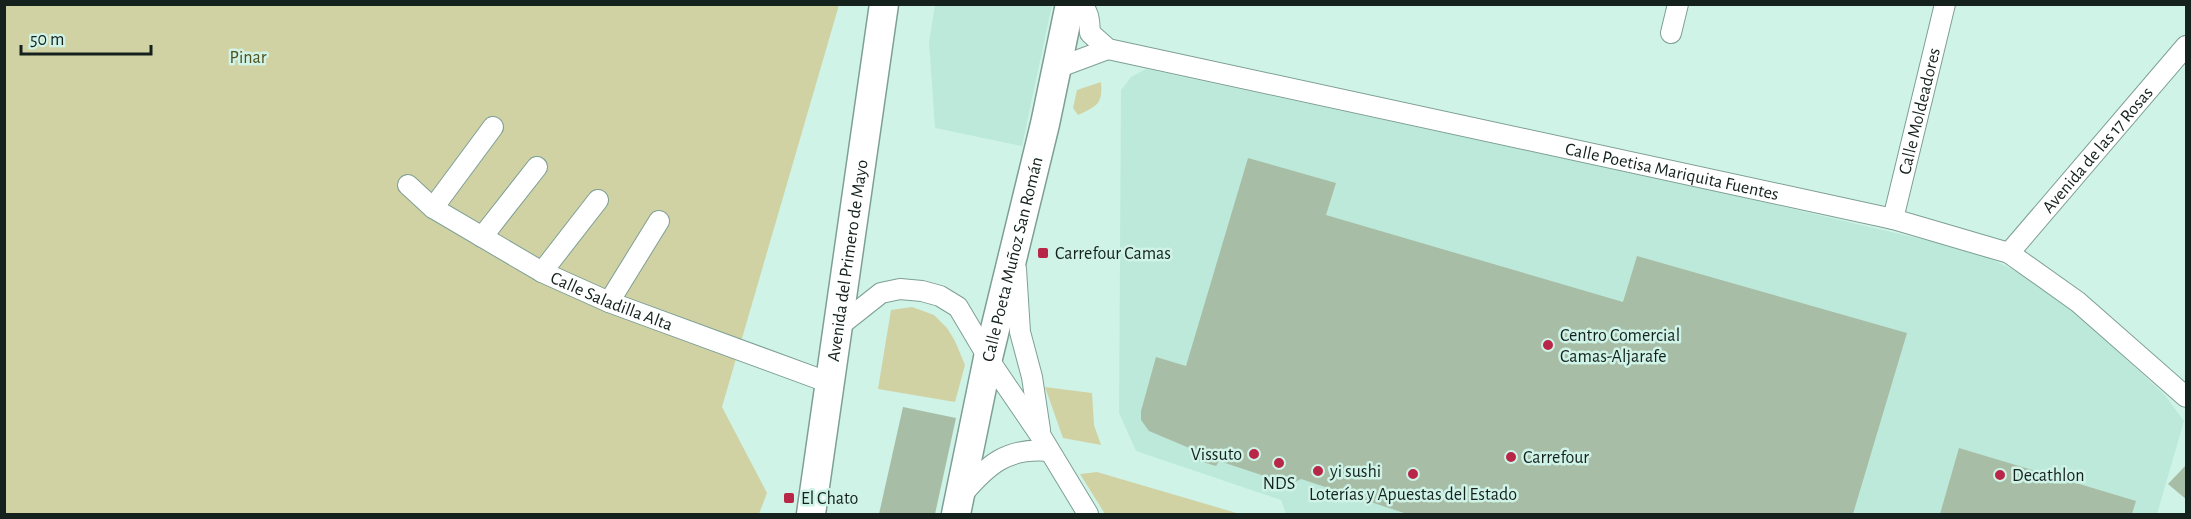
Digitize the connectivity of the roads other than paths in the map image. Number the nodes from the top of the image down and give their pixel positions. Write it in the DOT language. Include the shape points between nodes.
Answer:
graph roads {
  1 [pos="884,4"];
  2 [pos="1070,4"];
  3 [pos="1080,4"];
  4 [pos="1678,4"];
  5 [pos="1945,4"];
  6 [pos="1671,33"];
  7 [pos="2187,46"];
  8 [pos="1108,49"];
  9 [pos="1057,68"];
  10 [pos="493,127"];
  11 [pos="537,167"];
  12 [pos="408,185"];
  13 [pos="598,200"];
  14 [pos="433,208"];
  15 [pos="1893,219"];
  16 [pos="659,221"];
  17 [pos="482,237"];
  18 [pos="1015,247"];
  19 [pos="2009,253"];
  20 [pos="542,272"];
  21 [pos="609,302"];
  22 [pos="838,327"];
  23 [pos="988,358"];
  24 [pos="830,383"];
  25 [pos="2187,397"];
  26 [pos="1045,445"];
  27 [pos="958,506"];
  28 [pos="811,514"];
  29 [pos="1088,514"];
  1 -- 22 [label="main road, Avenida del Primero de Mayo"];
  2 -- 9 [label="main road, Calle Poeta Muñoz San Román"];
  3 -- 8 [label="street" via="1089,16 1090,33"];
  4 -- 6 [label="street"];
  5 -- 15 [label="street, Calle Moldeadores"];
  7 -- 19 [label="street, Avenida de las 17 Rosas"];
  8 -- 9 [label="street"];
  8 -- 15 [label="street, Calle Poetisa Mariquita Fuentes"];
  9 -- 18 [label="main road, Calle Poeta Muñoz San Román"];
  10 -- 14 [label="street"];
  11 -- 17 [label="street"];
  12 -- 14 [label="street, Calle Saladilla Alta"];
  13 -- 20 [label="street"];
  14 -- 17 [label="street, Calle Saladilla Alta"];
  15 -- 19 [label="street, Calle Poetisa Mariquita Fuentes"];
  16 -- 21 [label="street"];
  17 -- 20 [label="street, Calle Saladilla Alta"];
  18 -- 23 [label="main road, Calle Poeta Muñoz San Román"];
  18 -- 26 [label="street" via="1020,332"];
  19 -- 25 [label="street, Calle Poetisa Mariquita Fuentes" via="2078,302"];
  20 -- 21 [label="street, Calle Saladilla Alta"];
  21 -- 24 [label="street, Calle Saladilla Alta"];
  22 -- 23 [label="street" via="881,293 900,288 922,291 958,307"];
  22 -- 24 [label="main road, Avenida del Primero de Mayo"];
  23 -- 26 [label="street"];
  23 -- 27 [label="main road, Calle Poeta Muñoz San Román"];
  24 -- 28 [label="main road, Avenida del Primero de Mayo"];
  26 -- 27 [label="street" via="987,468 976,477"];
  26 -- 29 [label="street"];
}
